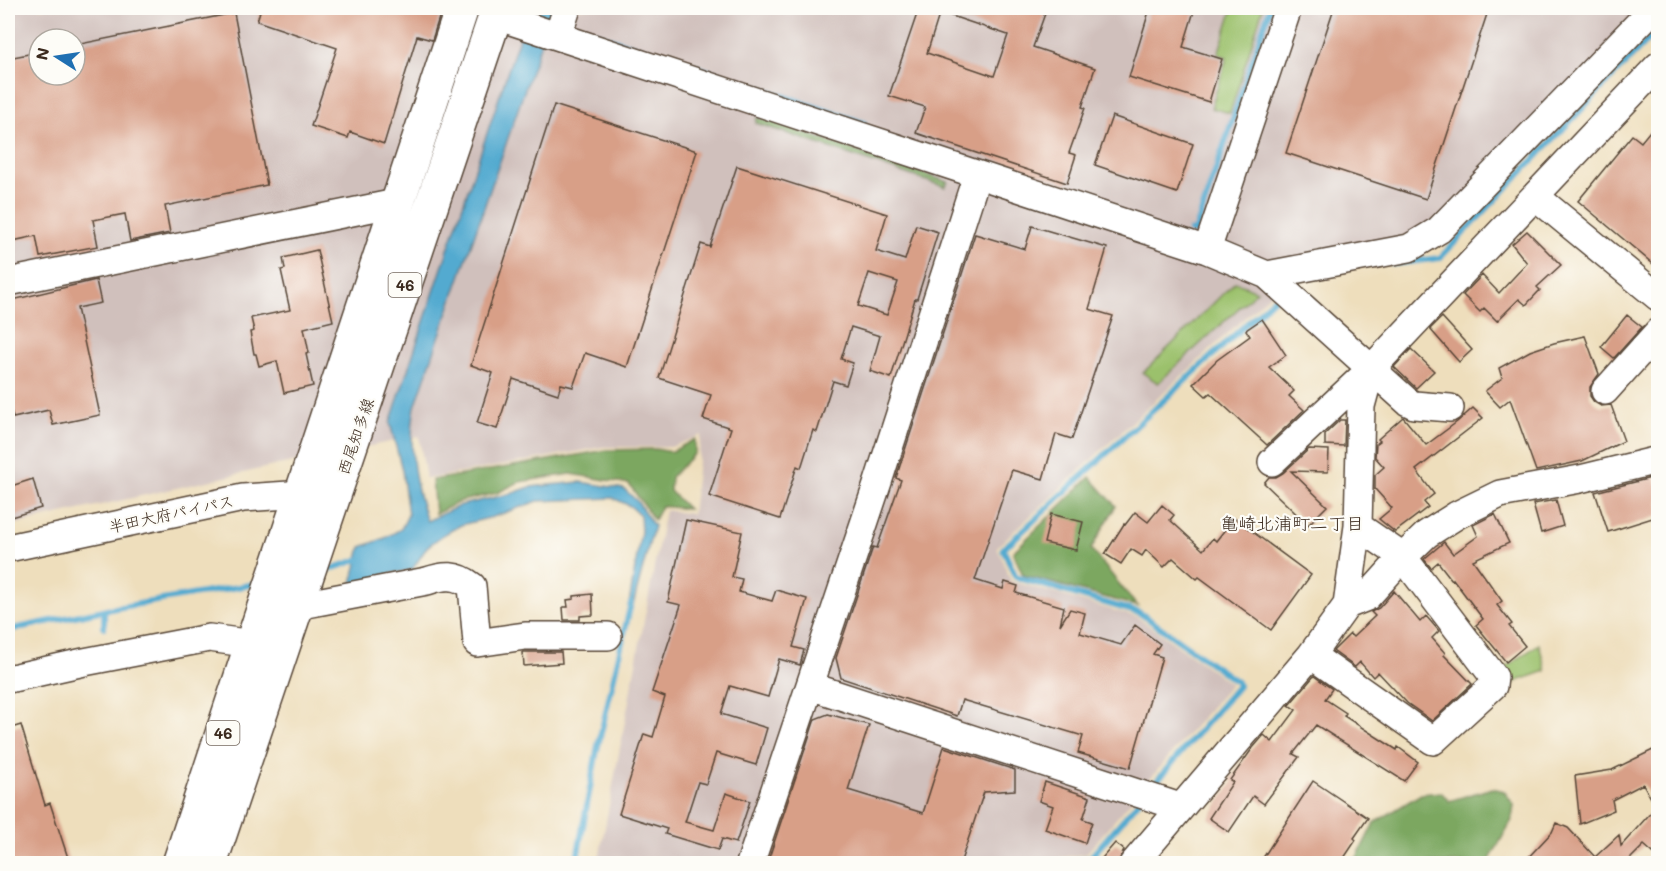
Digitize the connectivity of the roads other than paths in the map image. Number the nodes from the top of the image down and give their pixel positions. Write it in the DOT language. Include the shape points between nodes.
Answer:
graph roads {
  1 [pos="462,8"];
  2 [pos="567,8"];
  3 [pos="1288,8"];
  4 [pos="1654,8"];
  5 [pos="502,15"];
  6 [pos="552,34"];
  7 [pos="1659,66"];
  8 [pos="977,175"];
  9 [pos="1535,196"];
  10 [pos="396,204"];
  11 [pos="1207,250"];
  12 [pos="8,282"];
  13 [pos="1278,285"];
  14 [pos="1659,297"];
  15 [pos="1659,332"];
  16 [pos="1371,369"];
  17 [pos="1605,391"];
  18 [pos="1449,408"];
  19 [pos="1659,460"];
  20 [pos="1272,462"];
  21 [pos="336,493"];
  22 [pos="300,494"];
  23 [pos="1358,526"];
  24 [pos="8,548"];
  25 [pos="1403,557"];
  26 [pos="290,586"];
  27 [pos="1347,605"];
  28 [pos="608,636"];
  29 [pos="253,644"];
  30 [pos="1311,655"];
  31 [pos="8,679"];
  32 [pos="810,687"];
  33 [pos="1180,807"];
  34 [pos="179,864"];
  35 [pos="210,864"];
  36 [pos="750,864"];
  37 [pos="1132,864"];
  1 -- 10 [label="main road, 西尾知多線 / 46"];
  2 -- 6 [label="street"];
  3 -- 11 [label="street"];
  4 -- 13 [label="street" via="1439,230 1408,248"];
  5 -- 6 [label="street"];
  5 -- 21 [label="main road, 西尾知多線 / 46"];
  6 -- 8 [label="street"];
  7 -- 9 [label="street"];
  8 -- 11 [label="street"];
  8 -- 32 [label="street"];
  9 -- 14 [label="street"];
  9 -- 16 [label="street"];
  10 -- 12 [label="street"];
  10 -- 22 [label="main road, 西尾知多線 / 46"];
  11 -- 13 [label="street"];
  13 -- 16 [label="street"];
  15 -- 17 [label="street"];
  16 -- 18 [label="street" via="1414,405"];
  16 -- 20 [label="street"];
  16 -- 23 [label="street" via="1362,406"];
  19 -- 25 [label="street" via="1500,494 1427,534"];
  21 -- 22 [label="street, 半田大府パイパス"];
  21 -- 26 [label="main road, 西尾知多線 / 46"];
  22 -- 24 [label="street, 半田大府パイパス" via="243,498"];
  22 -- 26 [label="main road, 西尾知多線 / 46"];
  23 -- 25 [label="street"];
  23 -- 27 [label="street"];
  25 -- 27 [label="street" via="1367,597"];
  25 -- 30 [label="street" via="1494,677 1493,686 1433,741"];
  26 -- 28 [label="street" via="427,581 453,576 471,586 477,643 525,636"];
  26 -- 29 [label="main road, 西尾知多線 / 46"];
  26 -- 35 [label="main road, 西尾知多線 / 46"];
  27 -- 30 [label="street"];
  29 -- 31 [label="street" via="209,639"];
  29 -- 34 [label="main road, 西尾知多線 / 46"];
  30 -- 33 [label="street"];
  32 -- 33 [label="street"];
  32 -- 36 [label="street"];
  33 -- 37 [label="street"];
}
